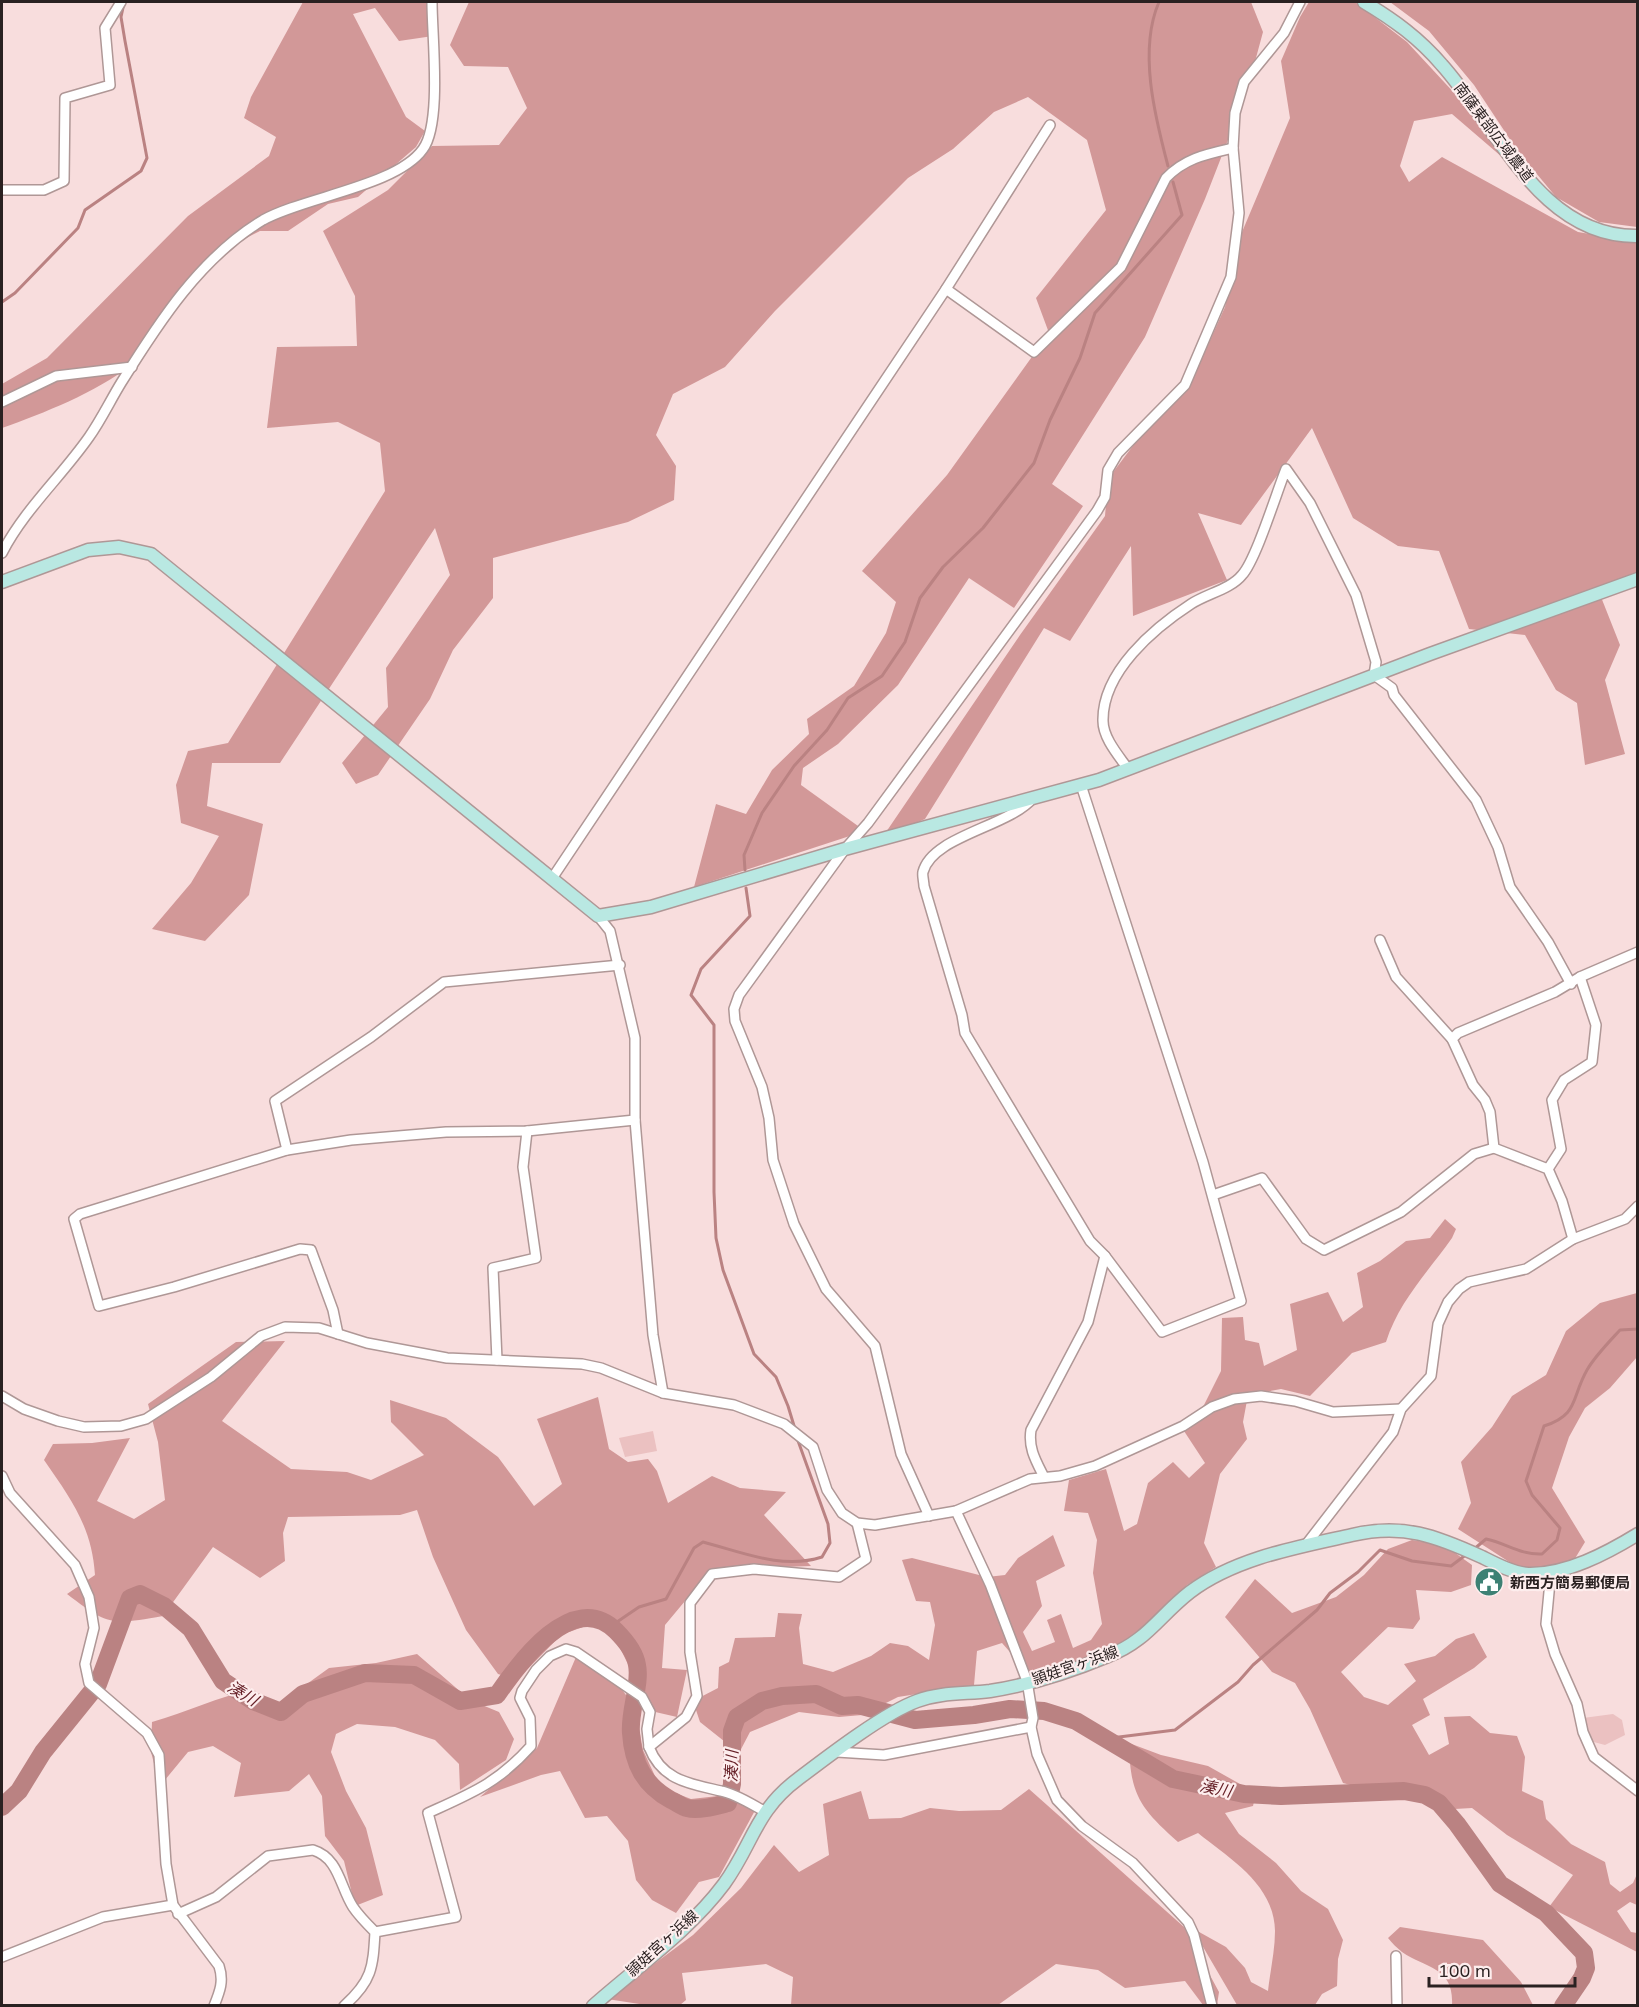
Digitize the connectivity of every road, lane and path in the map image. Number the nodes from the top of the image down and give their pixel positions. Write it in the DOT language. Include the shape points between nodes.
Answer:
graph roads {
  1 [pos="121,2"];
  2 [pos="432,2"];
  3 [pos="1300,2"];
  4 [pos="1364,2"];
  5 [pos="1050,125"];
  6 [pos="1233,148"];
  7 [pos="2,190"];
  8 [pos="1638,236"];
  9 [pos="946,289"];
  10 [pos="132,367"];
  11 [pos="2,402"];
  12 [pos="2,553"];
  13 [pos="1638,579"];
  14 [pos="2,582"];
  15 [pos="1374,675"];
  16 [pos="1128,769"];
  17 [pos="1082,785"];
  18 [pos="1033,798"];
  19 [pos="845,849"];
  20 [pos="553,877"];
  21 [pos="598,916"];
  22 [pos="1380,940"];
  23 [pos="1638,952"];
  24 [pos="620,965"];
  25 [pos="1580,977"];
  26 [pos="1571,984"];
  27 [pos="1452,1039"];
  28 [pos="635,1120"];
  29 [pos="527,1131"];
  30 [pos="1494,1148"];
  31 [pos="287,1150"];
  32 [pos="1548,1169"];
  33 [pos="1213,1196"];
  34 [pos="1638,1206"];
  35 [pos="1573,1239"];
  36 [pos="1105,1256"];
  37 [pos="338,1334"];
  38 [pos="497,1360"];
  39 [pos="663,1393"];
  40 [pos="2,1396"];
  41 [pos="1401,1409"];
  42 [pos="2,1476"];
  43 [pos="1044,1477"];
  44 [pos="957,1511"];
  45 [pos="929,1516"];
  46 [pos="857,1523"];
  47 [pos="1638,1534"];
  48 [pos="1305,1546"];
  49 [pos="1551,1571"];
  50 [pos="1027,1681"];
  51 [pos="1032,1722"];
  52 [pos="649,1747"];
  53 [pos="837,1752"];
  54 [pos="1638,1791"];
  55 [pos="764,1811"];
  56 [pos="176,1910"];
  57 [pos="375,1932"];
  58 [pos="1396,1956"];
  59 [pos="2,1957"];
  60 [pos="214,2006"];
  61 [pos="344,2006"];
  62 [pos="593,2006"];
  63 [pos="1212,2006"];
  64 [pos="1397,2006"];
  1 -- 7 [label="street" via="105,28 110,85 65,98 64,181 44,190"];
  2 -- 10 [label="street" via="433,127 423,150 402,167 355,188 302,203 264,220 221,250 178,299"];
  3 -- 6 [label="street" via="1284,33 1244,82 1235,113"];
  4 -- 8 [label="street, 南薩東部広域農道" via="1423,43 1463,90 1526,177 1553,204 1581,223 1610,233"];
  5 -- 9 [label="street"];
  6 -- 9 [label="street" via="1196,156 1166,178 1121,267 1034,352"];
  6 -- 19 [label="street" via="1239,213 1231,277 1185,385 1118,453 1108,470 1106,497 1097,511"];
  9 -- 20 [label="street"];
  10 -- 11 [label="street" via="56,376"];
  10 -- 12 [label="street" via="90,437 13,531"];
  13 -- 15 [label="street"];
  14 -- 20 [label="street" via="88,550 119,547 151,554"];
  15 -- 16 [label="street"];
  15 -- 16 [label="street" via="1376,662 1356,595 1310,503 1286,469 1241,577 1192,603 1160,626 1138,644 1117,675 1103,722 1115,752"];
  15 -- 26 [label="street" via="1392,688 1476,800 1498,847 1510,887"];
  16 -- 17 [label="street"];
  17 -- 18 [label="street"];
  17 -- 33 [label="street"];
  18 -- 19 [label="street"];
  18 -- 36 [label="street" via="988,827 957,837 932,858 923,872 924,886 965,1033 1090,1241"];
  19 -- 21 [label="street" via="651,907"];
  19 -- 45 [label="street" via="739,995 735,1021 762,1087 773,1160 794,1224 826,1289 875,1346 901,1454"];
  20 -- 21 [label="street"];
  21 -- 24 [label="street" via="610,931"];
  22 -- 27 [label="street" via="1396,977"];
  23 -- 25 [label="street"];
  24 -- 28 [label="street" via="635,1038"];
  24 -- 31 [label="street" via="444,982 275,1101"];
  25 -- 26 [label="street"];
  25 -- 32 [label="street" via="1596,1025 1592,1062 1564,1080 1552,1100 1561,1149"];
  26 -- 27 [label="street"];
  27 -- 30 [label="street" via="1473,1085 1485,1100"];
  28 -- 29 [label="street"];
  28 -- 39 [label="street" via="652,1335"];
  29 -- 31 [label="street" via="446,1132"];
  29 -- 38 [label="street" via="523,1167 536,1258 493,1268"];
  30 -- 32 [label="street"];
  30 -- 33 [label="street" via="1474,1154 1401,1212 1324,1250 1306,1239 1262,1178"];
  31 -- 37 [label="street" via="74,1219 99,1306 300,1249 311,1250"];
  32 -- 35 [label="street"];
  33 -- 36 [label="street" via="1241,1301 1162,1332"];
  34 -- 35 [label="street" via="1625,1219"];
  35 -- 41 [label="street" via="1526,1269 1469,1282 1459,1289 1438,1324 1431,1376"];
  36 -- 43 [label="street" via="1088,1322 1031,1430 1032,1452"];
  37 -- 38 [label="street" via="447,1358"];
  37 -- 40 [label="street" via="319,1328 285,1327 269,1333 146,1419 121,1426 58,1421"];
  38 -- 39 [label="street" via="601,1368"];
  39 -- 46 [label="street" via="734,1405 789,1428 813,1448 834,1502"];
  41 -- 43 [label="street" via="1333,1412 1261,1396 1234,1399 1095,1466"];
  41 -- 48 [label="street" via="1393,1432"];
  42 -- 56 [label="street" via="10,1493 75,1565 89,1598 94,1628 85,1664 89,1683 147,1733 159,1755 166,1864"];
  43 -- 44 [label="street" via="1030,1479"];
  44 -- 45 [label="street"];
  44 -- 50 [label="street"];
  45 -- 46 [label="street" via="875,1525"];
  46 -- 52 [label="street" via="866,1559 839,1577 754,1569 712,1574 690,1604 690,1652 697,1696 686,1718"];
  47 -- 49 [label="street, 頴娃宮ヶ浜線" via="1607,1552"];
  48 -- 49 [label="street, 頴娃宮ヶ浜線" via="1378,1529 1423,1533 1527,1574"];
  48 -- 50 [label="street, 頴娃宮ヶ浜線" via="1225,1570 1189,1593 1138,1642 1109,1656"];
  49 -- 54 [label="street" via="1546,1624 1577,1704 1583,1732 1594,1757"];
  50 -- 51 [label="street"];
  50 -- 53 [label="street, 頴娃宮ヶ浜線" via="1002,1689 934,1696 914,1702"];
  51 -- 53 [label="street" via="892,1754"];
  51 -- 63 [label="street" via="1037,1754 1057,1800 1082,1827 1133,1863 1188,1922"];
  52 -- 55 [label="street" via="654,1760 673,1776 700,1788 736,1796"];
  52 -- 57 [label="street" via="650,1712 642,1697 576,1652 559,1651 543,1663 522,1691 520,1698 530,1718 531,1746 486,1786 428,1813 456,1917"];
  53 -- 55 [label="street, 頴娃宮ヶ浜線" via="797,1779"];
  55 -- 62 [label="street, 頴娃宮ヶ浜線" via="724,1883 690,1921"];
  56 -- 57 [label="street" via="216,1897 268,1856 313,1850 328,1857 352,1905"];
  56 -- 59 [label="street" via="103,1917"];
  56 -- 60 [label="street" via="219,1966 221,1987"];
  57 -- 61 [label="street" via="371,1974"];
  58 -- 64 [label="street"];
}
